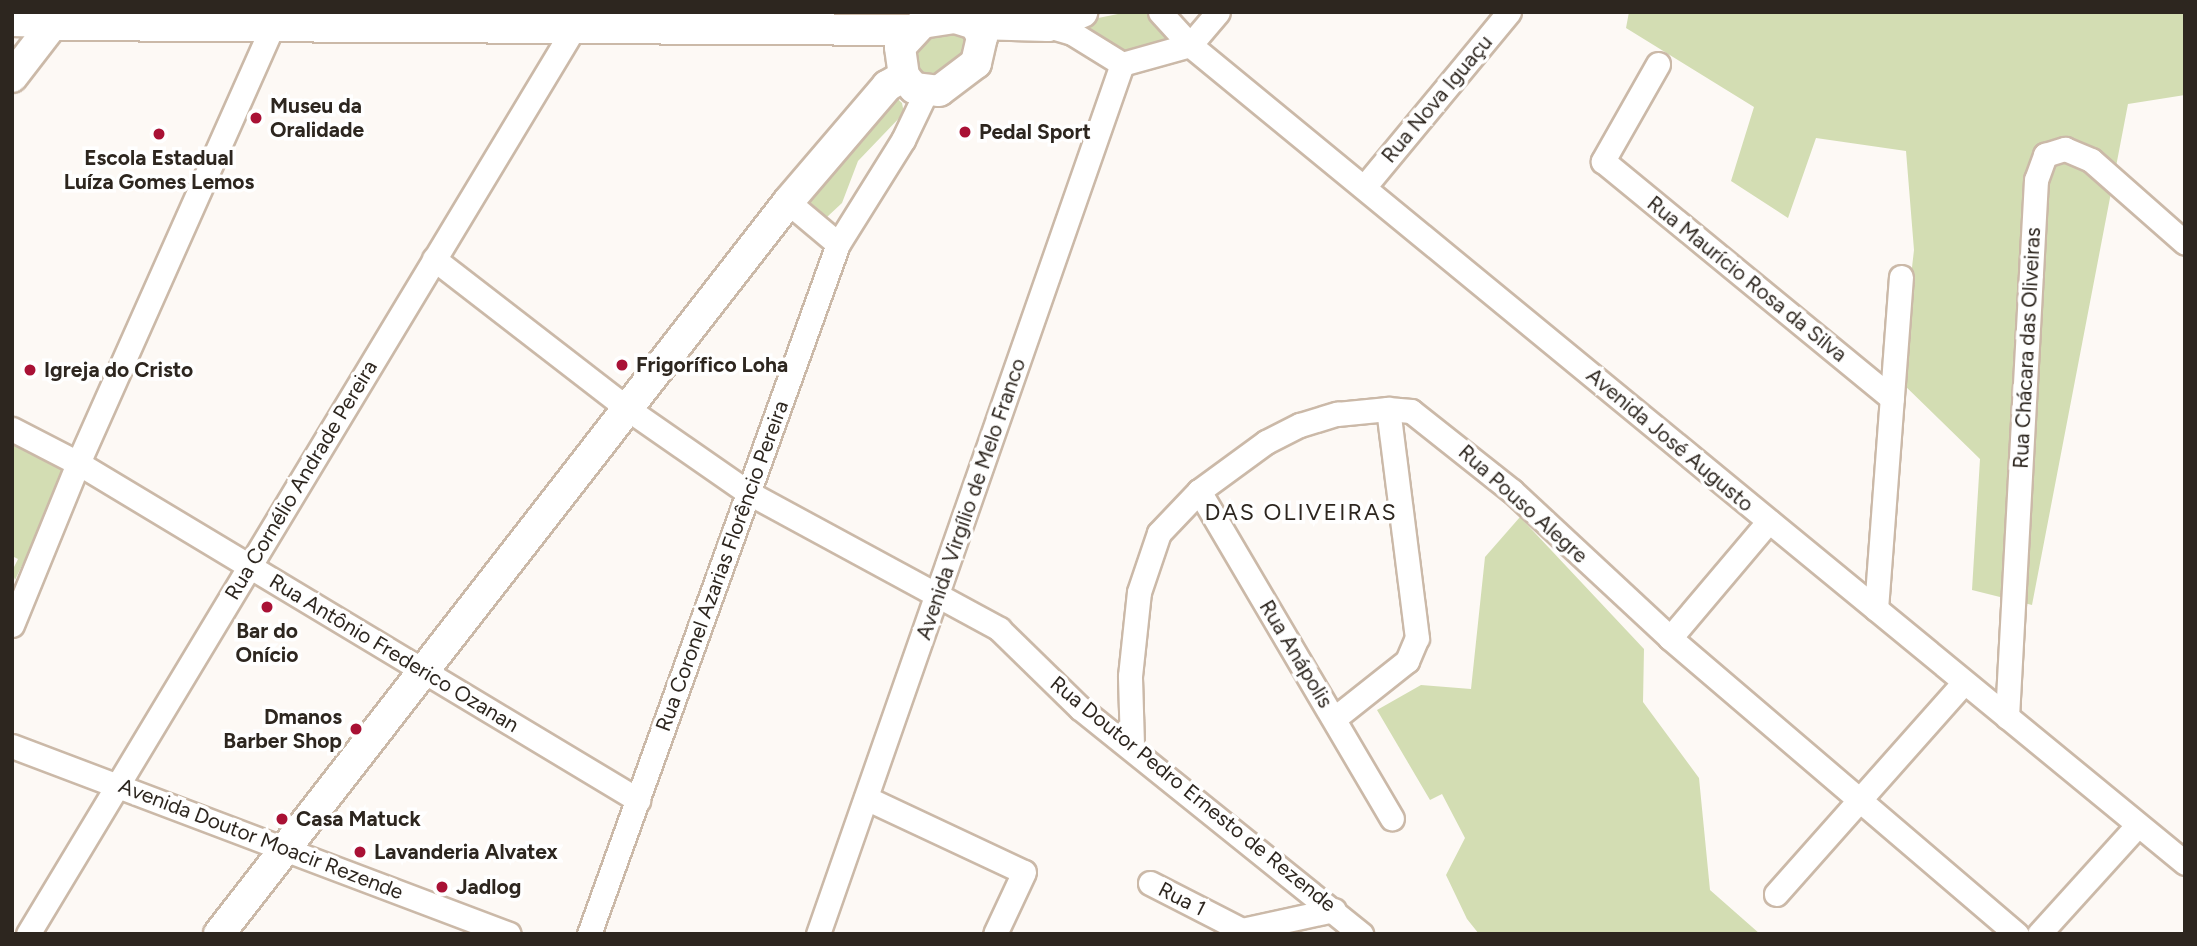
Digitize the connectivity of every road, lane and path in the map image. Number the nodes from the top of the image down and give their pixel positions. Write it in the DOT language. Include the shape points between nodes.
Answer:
graph roads {
  1 [pos="1082,12"];
  2 [pos="1160,12"];
  3 [pos="1218,12"];
  4 [pos="1510,12"];
  5 [pos="328,19"];
  6 [pos="929,20"];
  7 [pos="12,24"];
  8 [pos="975,24"];
  9 [pos="52,25"];
  10 [pos="273,25"];
  11 [pos="575,26"];
  12 [pos="1048,26"];
  13 [pos="856,27"];
  14 [pos="1190,45"];
  15 [pos="976,63"];
  16 [pos="1122,64"];
  17 [pos="1658,64"];
  18 [pos="910,76"];
  19 [pos="12,77"];
  20 [pos="1365,186"];
  21 [pos="788,202"];
  22 [pos="2185,243"];
  23 [pos="838,244"];
  24 [pos="434,259"];
  25 [pos="1901,277"];
  26 [pos="1892,398"];
  27 [pos="628,409"];
  28 [pos="1388,409"];
  29 [pos="12,429"];
  30 [pos="78,463"];
  31 [pos="1199,491"];
  32 [pos="749,493"];
  33 [pos="1769,521"];
  34 [pos="249,566"];
  35 [pos="18,592"];
  36 [pos="938,593"];
  37 [pos="1876,609"];
  38 [pos="12,625"];
  39 [pos="1670,638"];
  40 [pos="424,670"];
  41 [pos="1964,682"];
  42 [pos="2007,717"];
  43 [pos="1335,718"];
  44 [pos="1132,745"];
  45 [pos="12,746"];
  46 [pos="117,785"];
  47 [pos="866,798"];
  48 [pos="1857,799"];
  49 [pos="638,800"];
  50 [pos="1392,818"];
  51 [pos="2138,825"];
  52 [pos="286,848"];
  53 [pos="2185,863"];
  54 [pos="1150,883"];
  55 [pos="1776,894"];
  56 [pos="1334,910"];
  57 [pos="1241,932"];
  58 [pos="28,934"];
  59 [pos="219,934"];
  60 [pos="509,934"];
  61 [pos="589,934"];
  62 [pos="818,934"];
  63 [pos="995,934"];
  64 [pos="1361,934"];
  65 [pos="2017,934"];
  66 [pos="2039,934"];
  1 -- 12 [label="street"];
  2 -- 14 [label="street, Avenida José Augusto"];
  3 -- 14 [label="street"];
  4 -- 20 [label="street, Rua Nova Iguaçu"];
  5 -- 10 [label="street"];
  5 -- 11 [label="street"];
  6 -- 8 [label="street" via="955,18"];
  6 -- 13 [label="street"];
  6 -- 18 [label="street" via="900,47"];
  7 -- 9 [label="street"];
  8 -- 12 [label="street"];
  8 -- 15 [label="street" via="982,37"];
  9 -- 10 [label="street"];
  9 -- 19 [label="street"];
  10 -- 30 [label="street"];
  11 -- 13 [label="street"];
  11 -- 24 [label="street, Rua Cornélio Andrade Pereira"];
  12 -- 15 [label="street"];
  12 -- 16 [label="street" via="1072,33"];
  13 -- 18 [label="street"];
  14 -- 16 [label="street"];
  14 -- 20 [label="street, Avenida José Augusto"];
  15 -- 18 [label="street" via="939,91"];
  16 -- 36 [label="street, Avenida Virgílio de Melo Franco"];
  17 -- 26 [label="street, Rua Maurício Rosa da Silva" via="1603,161"];
  18 -- 21 [label="street" via="887,86"];
  18 -- 23 [label="street, Rua Coronel Azarias Florêncio Pereira" via="902,140"];
  20 -- 33 [label="street, Avenida José Augusto"];
  21 -- 23 [label="street"];
  21 -- 27 [label="street"];
  22 -- 42 [label="street, Rua Chácara das Oliveiras" via="2091,160 2065,149 2045,155 2036,180"];
  23 -- 32 [label="street, Rua Coronel Azarias Florêncio Pereira"];
  24 -- 27 [label="street, Rua Doutor Pedro Ernesto de Rezende"];
  24 -- 34 [label="street, Rua Cornélio Andrade Pereira"];
  25 -- 26 [label="street"];
  26 -- 37 [label="street"];
  27 -- 32 [label="street, Rua Doutor Pedro Ernesto de Rezende"];
  27 -- 40 [label="street"];
  28 -- 31 [label="street, Rua Pouso Alegre" via="1337,414 1300,425 1266,442"];
  28 -- 39 [label="street, Rua Pouso Alegre" via="1411,411 1427,421 1512,491"];
  28 -- 43 [label="street" via="1417,638 1407,661"];
  29 -- 30 [label="street, Rua Antônio Frederico Ozanan"];
  30 -- 34 [label="street, Rua Antônio Frederico Ozanan"];
  30 -- 35 [label="street"];
  31 -- 43 [label="street, Rua Anápolis"];
  31 -- 44 [label="street, Rua Pouso Alegre" via="1159,533 1146,563 1130,676"];
  32 -- 36 [label="street, Rua Doutor Pedro Ernesto de Rezende"];
  32 -- 49 [label="street, Rua Coronel Azarias Florêncio Pereira"];
  33 -- 37 [label="street, Avenida José Augusto"];
  33 -- 39 [label="street"];
  34 -- 40 [label="street, Rua Antônio Frederico Ozanan"];
  34 -- 46 [label="street, Rua Cornélio Andrade Pereira"];
  35 -- 38 [label="street"];
  36 -- 44 [label="street, Rua Doutor Pedro Ernesto de Rezende" via="999,629 1080,708"];
  36 -- 47 [label="street, Avenida Virgílio de Melo Franco"];
  37 -- 41 [label="street, Avenida José Augusto"];
  39 -- 48 [label="street, Rua Pouso Alegre"];
  40 -- 49 [label="street, Rua Antônio Frederico Ozanan"];
  40 -- 52 [label="street"];
  41 -- 42 [label="street, Avenida José Augusto"];
  41 -- 48 [label="street"];
  42 -- 51 [label="street, Avenida José Augusto"];
  43 -- 50 [label="street, Rua Anápolis"];
  44 -- 56 [label="street, Rua Doutor Pedro Ernesto de Rezende"];
  45 -- 46 [label="street, Avenida Doutor Moacir Rezende"];
  46 -- 52 [label="street, Avenida Doutor Moacir Rezende"];
  46 -- 58 [label="street, Rua Cornélio Andrade Pereira"];
  47 -- 62 [label="street, Avenida Virgílio de Melo Franco"];
  47 -- 63 [label="street" via="1024,872"];
  48 -- 55 [label="street"];
  48 -- 65 [label="street, Rua Pouso Alegre"];
  49 -- 61 [label="street, Rua Coronel Azarias Florêncio Pereira"];
  51 -- 53 [label="street, Avenida José Augusto"];
  51 -- 66 [label="street"];
  52 -- 59 [label="street"];
  52 -- 60 [label="street, Avenida Doutor Moacir Rezende"];
  54 -- 57 [label="street, Rua 1"];
  56 -- 57 [label="street, Rua 1"];
  56 -- 64 [label="street, Rua Doutor Pedro Ernesto de Rezende"];
}
